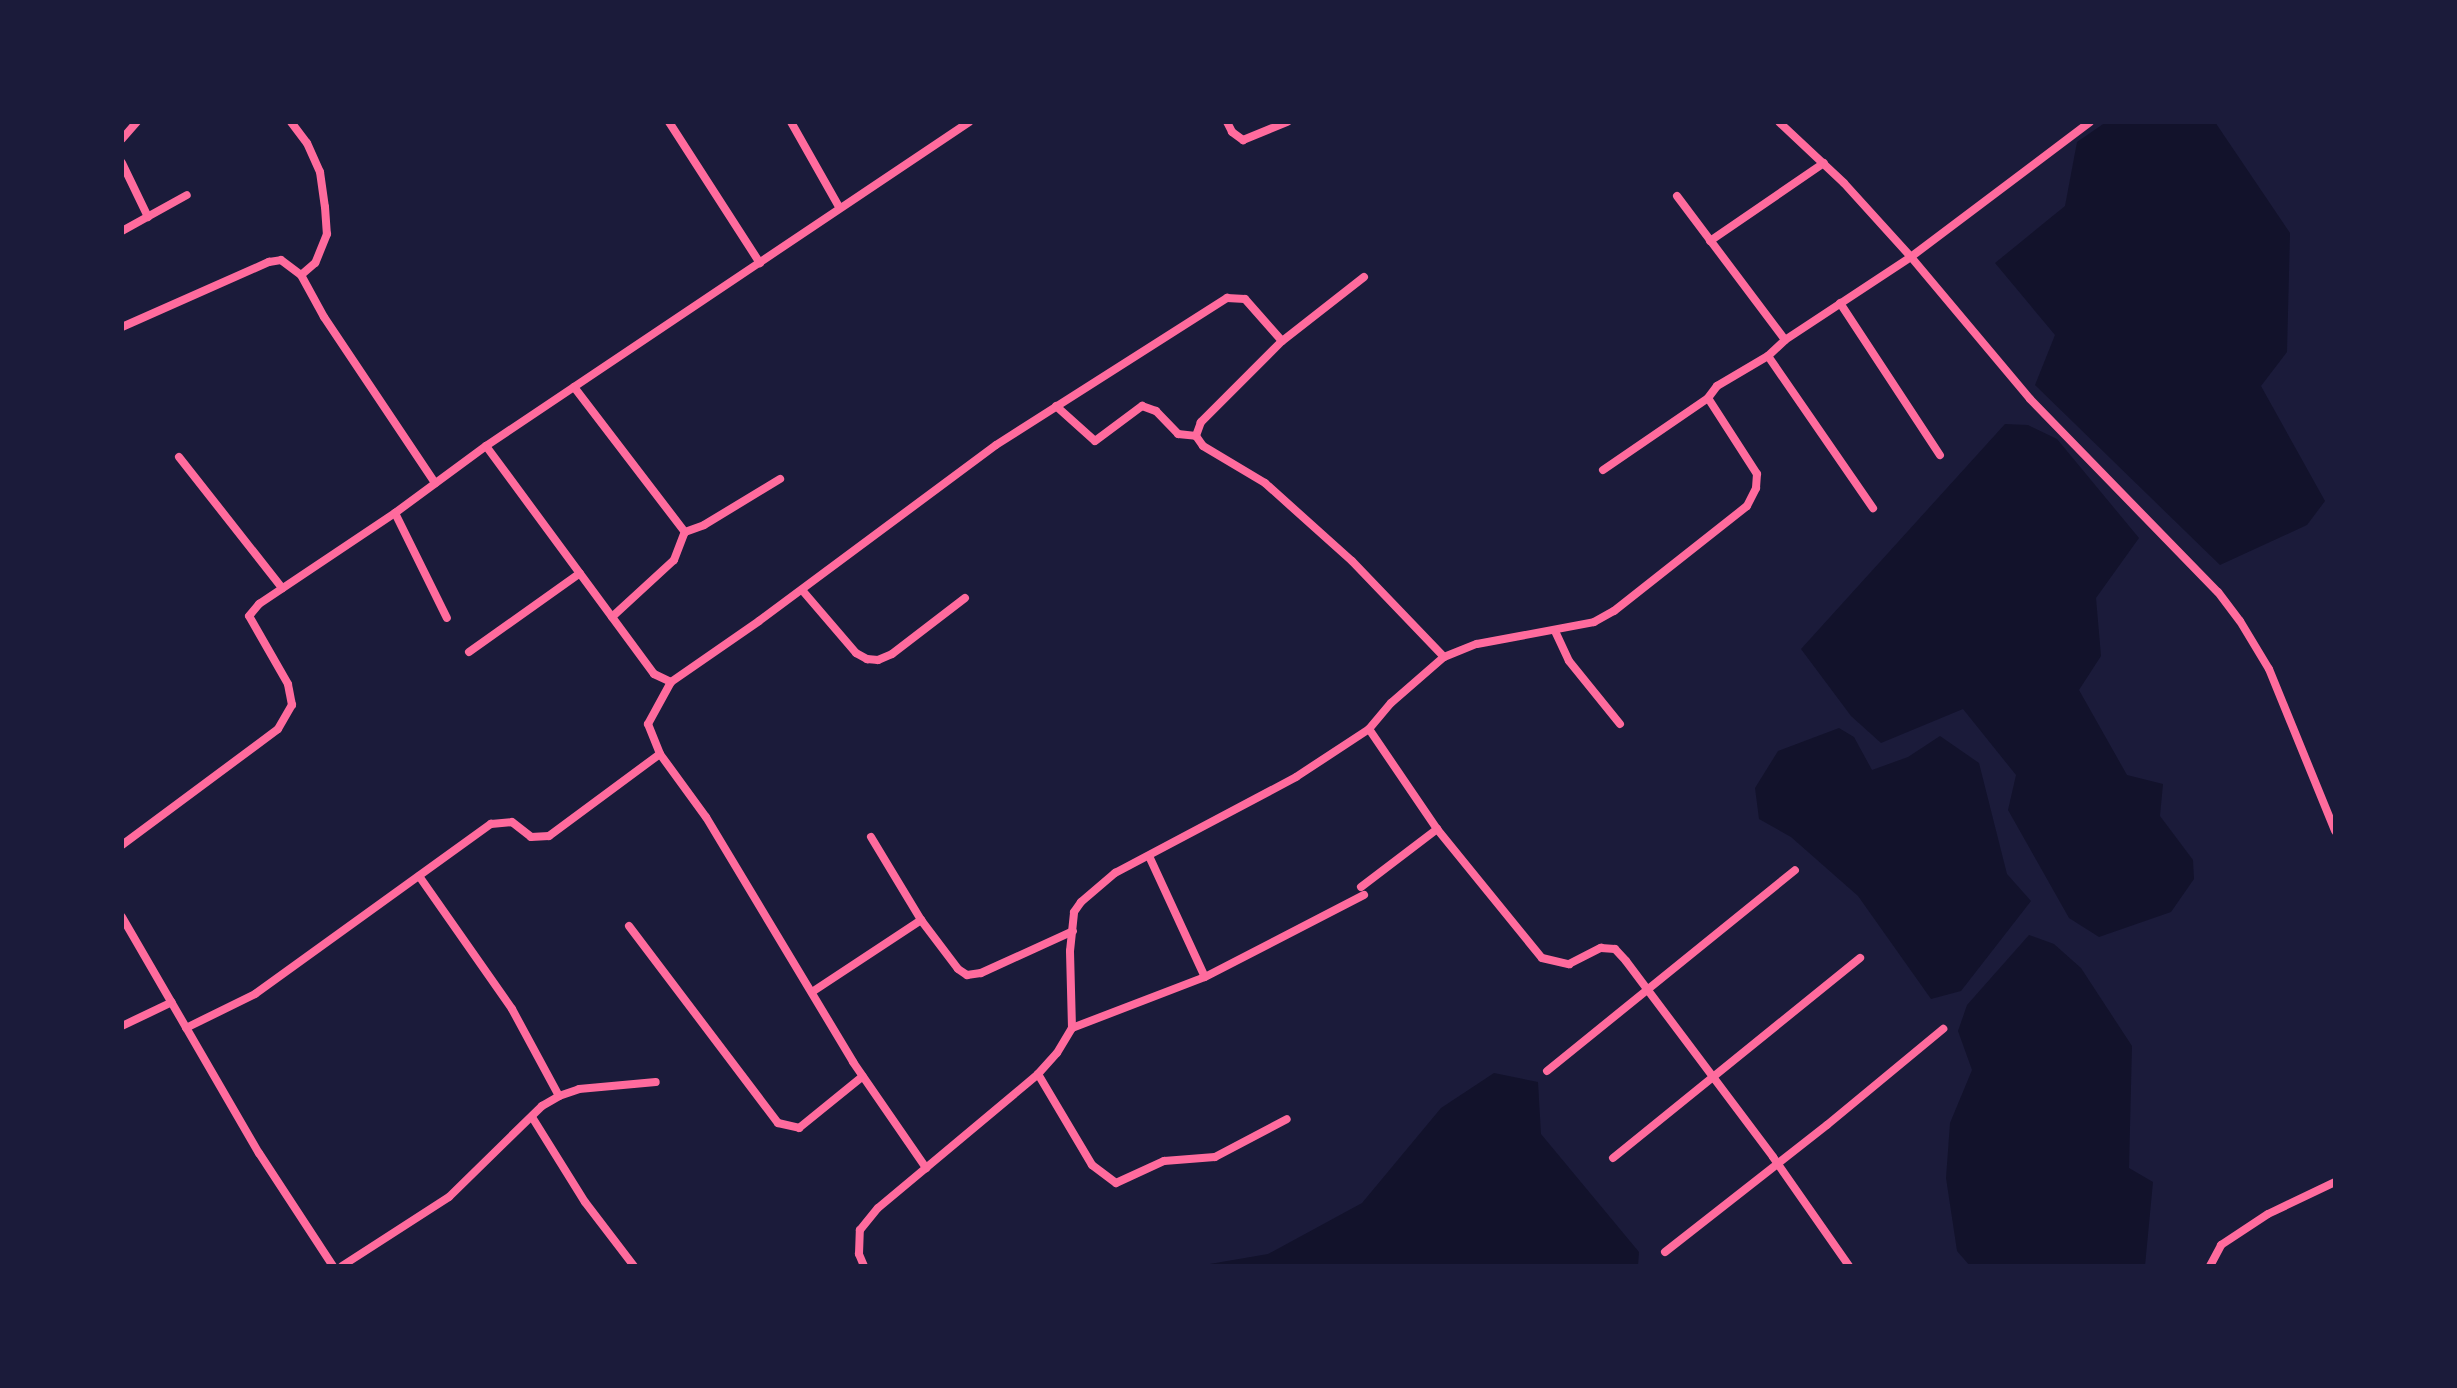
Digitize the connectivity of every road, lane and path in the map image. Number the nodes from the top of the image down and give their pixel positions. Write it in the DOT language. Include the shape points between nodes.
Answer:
graph roads {
  1 [pos="137,122"];
  2 [pos="291,122"];
  3 [pos="669,122"];
  4 [pos="791,122"];
  5 [pos="969,122"];
  6 [pos="1227,122"];
  7 [pos="1287,122"];
  8 [pos="1779,122"];
  9 [pos="2090,122"];
  10 [pos="122,139"];
  11 [pos="122,163"];
  12 [pos="1824,163"];
  13 [pos="187,195"];
  14 [pos="1677,196"];
  15 [pos="839,207"];
  16 [pos="148,217"];
  17 [pos="122,231"];
  18 [pos="1710,241"];
  19 [pos="1911,257"];
  20 [pos="760,263"];
  21 [pos="301,275"];
  22 [pos="1364,277"];
  23 [pos="1840,303"];
  24 [pos="122,327"];
  25 [pos="1785,340"];
  26 [pos="1282,341"];
  27 [pos="1768,356"];
  28 [pos="574,387"];
  29 [pos="1708,398"];
  30 [pos="1056,406"];
  31 [pos="1196,436"];
  32 [pos="486,446"];
  33 [pos="1940,455"];
  34 [pos="179,457"];
  35 [pos="1603,470"];
  36 [pos="780,479"];
  37 [pos="435,483"];
  38 [pos="1873,508"];
  39 [pos="395,513"];
  40 [pos="685,532"];
  41 [pos="580,573"];
  42 [pos="282,588"];
  43 [pos="802,590"];
  44 [pos="965,598"];
  45 [pos="612,617"];
  46 [pos="447,618"];
  47 [pos="1555,631"];
  48 [pos="469,652"];
  49 [pos="1444,657"];
  50 [pos="671,682"];
  51 [pos="1620,724"];
  52 [pos="1369,729"];
  53 [pos="660,754"];
  54 [pos="2334,825"];
  55 [pos="1437,829"];
  56 [pos="871,837"];
  57 [pos="122,845"];
  58 [pos="1149,856"];
  59 [pos="1795,870"];
  60 [pos="419,876"];
  61 [pos="122,917"];
  62 [pos="921,920"];
  63 [pos="629,926"];
  64 [pos="1073,931"];
  65 [pos="1860,958"];
  66 [pos="1205,977"];
  67 [pos="1647,989"];
  68 [pos="812,992"];
  69 [pos="172,1002"];
  70 [pos="122,1026"];
  71 [pos="186,1028"];
  72 [pos="1072,1028"];
  73 [pos="1943,1029"];
  74 [pos="1547,1071"];
  75 [pos="1038,1074"];
  76 [pos="863,1076"];
  77 [pos="1713,1077"];
  78 [pos="656,1082"];
  79 [pos="559,1096"];
  80 [pos="532,1117"];
  81 [pos="1287,1119"];
  82 [pos="1613,1158"];
  83 [pos="1778,1164"];
  84 [pos="926,1168"];
  85 [pos="2335,1182"];
  86 [pos="1665,1252"];
  87 [pos="333,1266"];
  88 [pos="342,1266"];
  89 [pos="634,1266"];
  90 [pos="864,1266"];
  91 [pos="1849,1266"];
  92 [pos="2210,1266"];
  1 -- 10 [label="street"];
  2 -- 21 [label="street" via="320,172 327,234 315,263"];
  3 -- 20 [label="street"];
  4 -- 15 [label="street"];
  5 -- 15 [label="street"];
  6 -- 7 [label="street" via="1243,140"];
  8 -- 12 [label="street"];
  9 -- 19 [label="street"];
  11 -- 16 [label="street"];
  12 -- 18 [label="street"];
  12 -- 19 [label="street"];
  13 -- 16 [label="street"];
  14 -- 18 [label="street"];
  15 -- 20 [label="street"];
  16 -- 17 [label="street"];
  18 -- 25 [label="street"];
  19 -- 23 [label="street"];
  19 -- 54 [label="street" via="2030,399 2240,621 2269,669"];
  20 -- 28 [label="street"];
  21 -- 24 [label="street" via="281,260 269,262"];
  21 -- 37 [label="street"];
  22 -- 26 [label="street"];
  23 -- 25 [label="street"];
  23 -- 33 [label="street"];
  25 -- 27 [label="street"];
  26 -- 30 [label="street" via="1245,299 1227,298"];
  26 -- 31 [label="street" via="1201,422"];
  27 -- 29 [label="street" via="1717,386"];
  27 -- 38 [label="street"];
  28 -- 32 [label="street"];
  28 -- 40 [label="street"];
  29 -- 35 [label="street"];
  29 -- 47 [label="street" via="1757,474 1747,506 1614,611"];
  30 -- 31 [label="street" via="1095,441 1142,406 1156,411 1178,434"];
  30 -- 43 [label="street"];
  31 -- 49 [label="street" via="1298,512"];
  32 -- 37 [label="street"];
  32 -- 41 [label="street"];
  34 -- 42 [label="street"];
  36 -- 40 [label="street"];
  37 -- 39 [label="street"];
  39 -- 42 [label="street"];
  39 -- 46 [label="street"];
  40 -- 45 [label="street" via="674,560"];
  41 -- 45 [label="street"];
  41 -- 48 [label="street"];
  42 -- 57 [label="street" via="249,616 288,684 292,705 278,729"];
  43 -- 44 [label="street" via="856,653 878,660"];
  43 -- 50 [label="street"];
  45 -- 50 [label="street" via="654,674"];
  47 -- 49 [label="street" via="1477,644"];
  47 -- 51 [label="street" via="1569,661"];
  49 -- 52 [label="street"];
  50 -- 53 [label="street" via="648,724"];
  52 -- 55 [label="street"];
  52 -- 58 [label="street" via="1296,777"];
  53 -- 60 [label="street" via="549,836 531,837 512,822 491,824"];
  53 -- 68 [label="street" via="706,817"];
  55 -- 66 [label="street" via="1362,891"];
  55 -- 67 [label="street" via="1542,958 1569,964 1601,948 1615,949"];
  56 -- 62 [label="street"];
  58 -- 64 [label="street" via="1091,892 1074,912"];
  58 -- 66 [label="street"];
  59 -- 67 [label="street"];
  60 -- 71 [label="street" via="255,994"];
  60 -- 79 [label="street" via="512,1009"];
  61 -- 69 [label="street"];
  62 -- 64 [label="street" via="967,975"];
  62 -- 68 [label="street"];
  63 -- 76 [label="street" via="778,1123 799,1128"];
  64 -- 72 [label="street"];
  65 -- 77 [label="street"];
  66 -- 72 [label="street"];
  67 -- 74 [label="street"];
  67 -- 77 [label="street"];
  68 -- 76 [label="street"];
  69 -- 70 [label="street"];
  69 -- 71 [label="street"];
  71 -- 87 [label="street"];
  72 -- 75 [label="street"];
  73 -- 83 [label="street"];
  75 -- 81 [label="street" via="1092,1165 1116,1183 1164,1161 1215,1157"];
  75 -- 84 [label="street"];
  76 -- 84 [label="street"];
  77 -- 82 [label="street"];
  77 -- 83 [label="street"];
  78 -- 79 [label="street" via="579,1089"];
  79 -- 80 [label="street"];
  80 -- 88 [label="street" via="449,1197"];
  80 -- 89 [label="street" via="585,1202"];
  83 -- 86 [label="street"];
  83 -- 91 [label="street"];
  84 -- 90 [label="street" via="860,1230"];
  85 -- 92 [label="street" via="2268,1214 2221,1245"];
}
